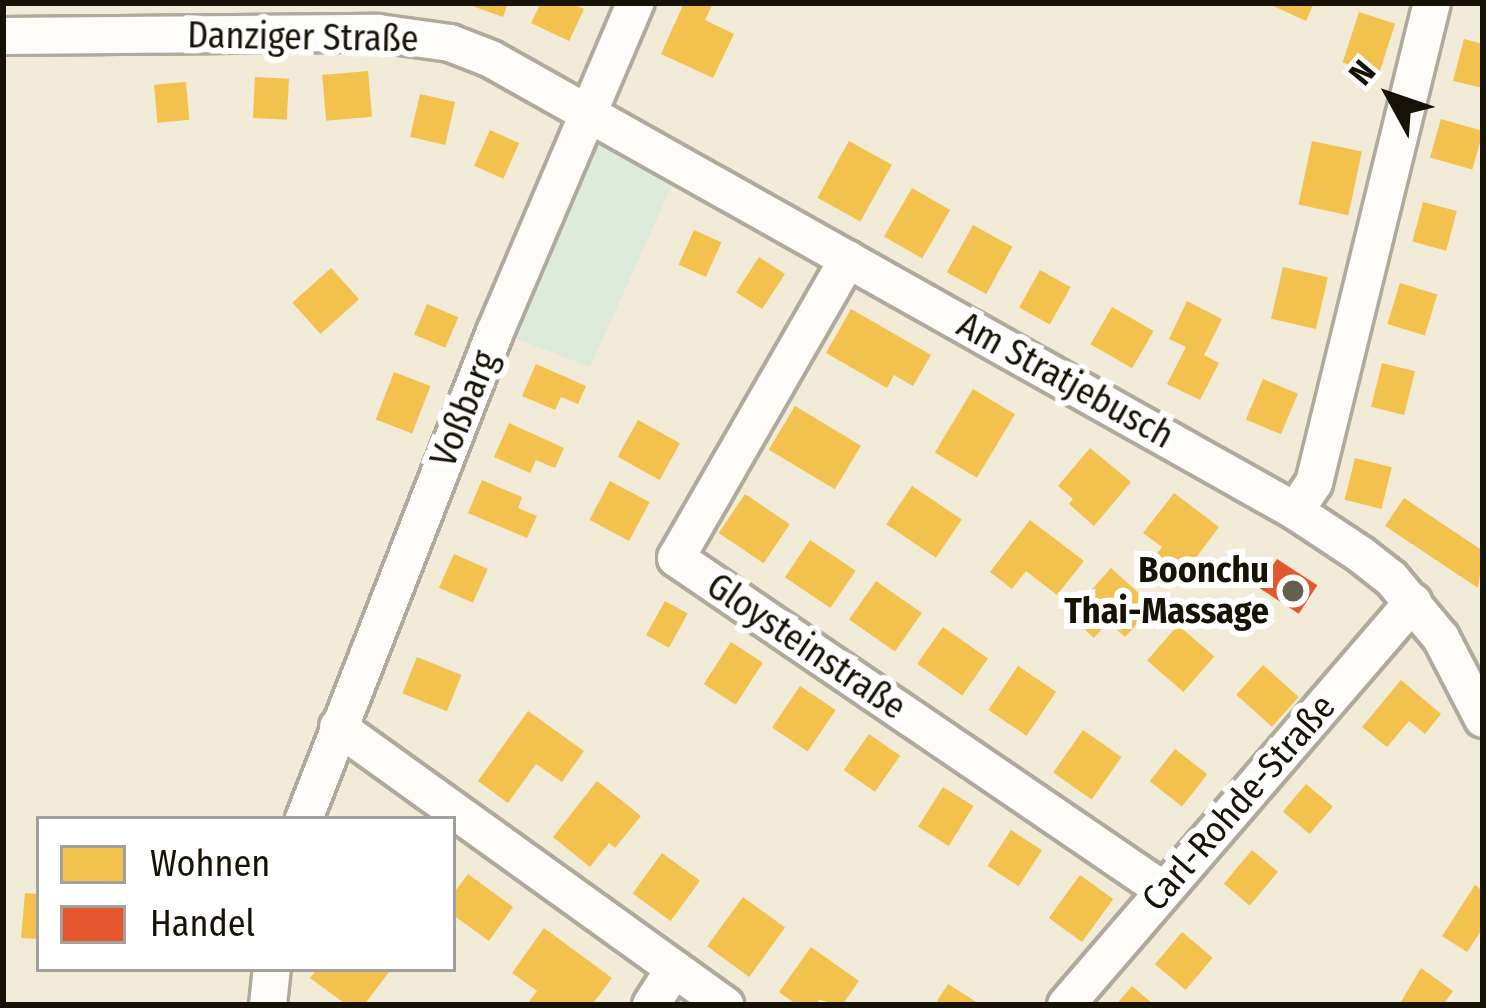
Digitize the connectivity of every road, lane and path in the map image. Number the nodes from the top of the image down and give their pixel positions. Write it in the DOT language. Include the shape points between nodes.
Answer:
graph roads {
  1 [pos="634,3"];
  2 [pos="1432,3"];
  3 [pos="6,25"];
  4 [pos="586,110"];
  5 [pos="848,259"];
  6 [pos="1295,511"];
  7 [pos="1413,602"];
  8 [pos="1482,717"];
  9 [pos="338,728"];
  10 [pos="305,816"];
  11 [pos="1162,889"];
  12 [pos="674,969"];
  13 [pos="272,972"];
  14 [pos="268,1005"];
  15 [pos="651,1005"];
  16 [pos="725,1005"];
  17 [pos="1066,1005"];
  1 -- 4 [label="street, Voßbarg"];
  2 -- 6 [label="street" via="1314,483"];
  3 -- 4 [label="street, Danziger Straße" via="413,35 491,59"];
  4 -- 5 [label="street, Am Stratjebusch"];
  4 -- 9 [label="street, Voßbarg"];
  5 -- 6 [label="street, Am Stratjebusch"];
  5 -- 11 [label="street, Gloysteinstraße" via="676,559"];
  6 -- 7 [label="street, Am Stratjebusch"];
  7 -- 8 [label="street, Am Stratjebusch"];
  7 -- 11 [label="street, Carl-Rohde-Straße"];
  9 -- 10 [label="street, Voßbarg"];
  9 -- 12 [label="street"];
  11 -- 17 [label="street, Carl-Rohde-Straße"];
  12 -- 15 [label="street"];
  12 -- 16 [label="street"];
  13 -- 14 [label="street"];
}
